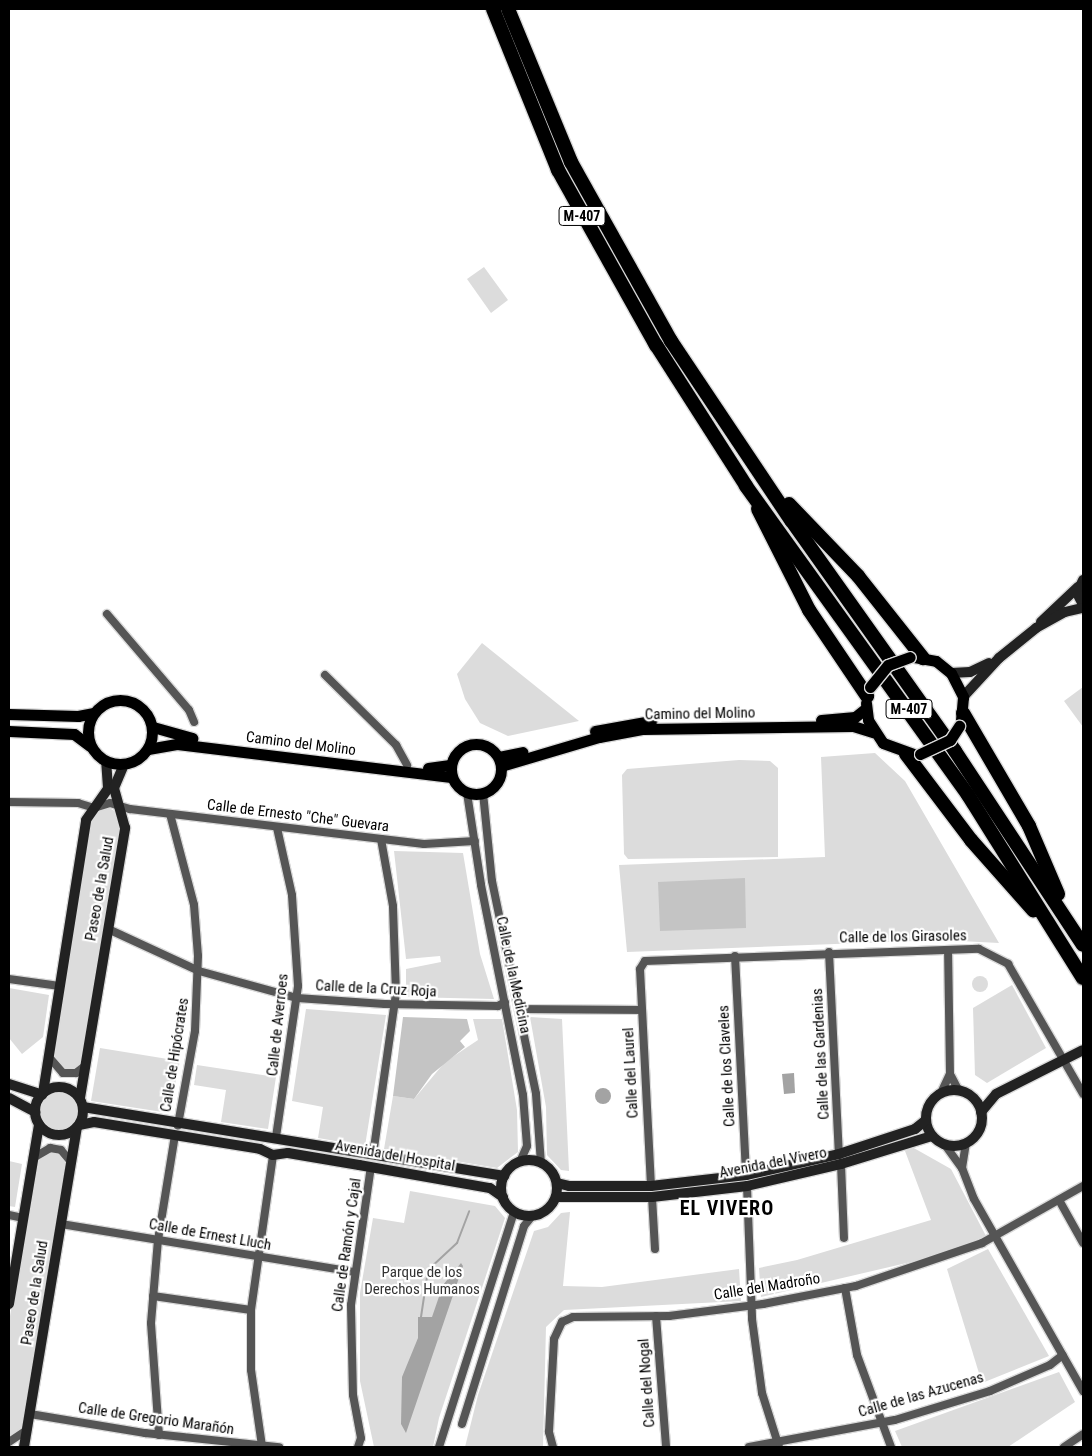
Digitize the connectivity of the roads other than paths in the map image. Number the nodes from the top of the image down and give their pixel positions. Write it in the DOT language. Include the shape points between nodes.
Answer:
graph roads {
  1 [pos="493,9"];
  2 [pos="508,9"];
  3 [pos="761,476"];
  4 [pos="746,486"];
  5 [pos="1081,584"];
  6 [pos="1083,607"];
  7 [pos="108,614"];
  8 [pos="1036,628"];
  9 [pos="917,657"];
  10 [pos="999,658"];
  11 [pos="951,673"];
  12 [pos="325,675"];
  13 [pos="868,697"];
  14 [pos="963,697"];
  15 [pos="94,713"];
  16 [pos="9,714"];
  17 [pos="961,720"];
  18 [pos="194,722"];
  19 [pos="153,727"];
  20 [pos="9,731"];
  21 [pos="873,732"];
  22 [pos="91,747"];
  23 [pos="148,749"];
  24 [pos="913,754"];
  25 [pos="106,762"];
  26 [pos="500,762"];
  27 [pos="124,765"];
  28 [pos="407,765"];
  29 [pos="451,771"];
  30 [pos="467,793"];
  31 [pos="483,793"];
  32 [pos="9,802"];
  33 [pos="118,807"];
  34 [pos="94,808"];
  35 [pos="170,814"];
  36 [pos="277,828"];
  37 [pos="381,839"];
  38 [pos="475,841"];
  39 [pos="1073,928"];
  40 [pos="108,929"];
  41 [pos="1059,940"];
  42 [pos="1083,945"];
  43 [pos="948,950"];
  44 [pos="829,952"];
  45 [pos="735,956"];
  46 [pos="645,961"];
  47 [pos="199,972"];
  48 [pos="1083,978"];
  49 [pos="9,979"];
  50 [pos="60,986"];
  51 [pos="297,998"];
  52 [pos="505,1002"];
  53 [pos="396,1004"];
  54 [pos="520,1009"];
  55 [pos="642,1010"];
  56 [pos="1083,1050"];
  57 [pos="50,1057"];
  58 [pos="1063,1057"];
  59 [pos="85,1066"];
  60 [pos="950,1074"];
  61 [pos="9,1084"];
  62 [pos="959,1091"];
  63 [pos="941,1093"];
  64 [pos="43,1094"];
  65 [pos="996,1094"];
  66 [pos="1083,1094"];
  67 [pos="972,1097"];
  68 [pos="9,1098"];
  69 [pos="81,1103"];
  70 [pos="35,1112"];
  71 [pos="981,1112"];
  72 [pos="926,1120"];
  73 [pos="39,1124"];
  74 [pos="178,1124"];
  75 [pos="78,1126"];
  76 [pos="176,1135"];
  77 [pos="932,1136"];
  78 [pos="276,1139"];
  79 [pos="966,1144"];
  80 [pos="945,1145"];
  81 [pos="273,1153"];
  82 [pos="373,1155"];
  83 [pos="33,1158"];
  84 [pos="840,1159"];
  85 [pos="71,1162"];
  86 [pos="520,1162"];
  87 [pos="542,1163"];
  88 [pos="371,1167"];
  89 [pos="962,1168"];
  90 [pos="746,1175"];
  91 [pos="504,1176"];
  92 [pos="557,1183"];
  93 [pos="651,1186"];
  94 [pos="747,1186"];
  95 [pos="1083,1186"];
  96 [pos="652,1196"];
  97 [pos="503,1197"];
  98 [pos="556,1197"];
  99 [pos="1059,1200"];
  100 [pos="514,1212"];
  101 [pos="9,1215"];
  102 [pos="532,1216"];
  103 [pos="23,1218"];
  104 [pos="61,1224"];
  105 [pos="995,1236"];
  106 [pos="844,1238"];
  107 [pos="158,1240"];
  108 [pos="1083,1243"];
  109 [pos="655,1249"];
  110 [pos="257,1257"];
  111 [pos="355,1272"];
  112 [pos="846,1288"];
  113 [pos="153,1296"];
  114 [pos="9,1304"];
  115 [pos="751,1306"];
  116 [pos="251,1310"];
  117 [pos="656,1316"];
  118 [pos="1063,1355"];
  119 [pos="1083,1391"];
  120 [pos="30,1414"];
  121 [pos="881,1423"];
  122 [pos="462,1424"];
  123 [pos="27,1429"];
  124 [pos="1083,1434"];
  125 [pos="159,1435"];
  126 [pos="9,1442"];
  127 [pos="262,1446"];
  128 [pos="359,1446"];
  129 [pos="779,1446"];
  130 [pos="24,1447"];
  131 [pos="279,1447"];
  132 [pos="439,1447"];
  133 [pos="553,1447"];
  134 [pos="666,1447"];
  135 [pos="749,1447"];
  136 [pos="891,1447"];
  137 [pos="1064,1447"];
  1 -- 4 [label="highway, M-407" via="558,170 596,243"];
  2 -- 3 [label="highway, M-407" via="540,93 609,236 671,341"];
  3 -- 9 [label="highway" via="858,576"];
  3 -- 39 [label="highway, M-407" via="956,751"];
  4 -- 13 [label="highway" via="793,583"];
  4 -- 41 [label="highway, M-407" via="963,787"];
  5 -- 6 [label="main road"];
  5 -- 8 [label="main road"];
  6 -- 8 [label="main road" via="1065,612"];
  7 -- 18 [label="street" via="189,710"];
  8 -- 10 [label="main road"];
  9 -- 11 [label="main road"];
  9 -- 13 [label="main road, bridge" via="888,665"];
  10 -- 11 [label="main road" via="970,672"];
  10 -- 14 [label="main road"];
  11 -- 14 [label="main road"];
  12 -- 28 [label="street" via="396,745"];
  13 -- 21 [label="main road"];
  13 -- 26 [label="main road, Camino del Molino" via="856,717 642,721"];
  14 -- 17 [label="main road"];
  15 -- 16 [label="main road" via="78,716"];
  15 -- 19 [label="main road" via="108,702 125,700 146,712"];
  15 -- 22 [label="main road" via="89,724"];
  17 -- 24 [label="main road, bridge" via="950,740"];
  17 -- 39 [label="highway" via="1029,826"];
  19 -- 23 [label="main road"];
  19 -- 28 [label="main road, Camino del Molino" via="178,736"];
  20 -- 22 [label="main road" via="74,734"];
  21 -- 24 [label="main road" via="883,743"];
  21 -- 26 [label="main road, Camino del Molino" via="853,726 643,729"];
  22 -- 25 [label="main road"];
  23 -- 27 [label="main road"];
  23 -- 29 [label="main road, Camino del Molino" via="177,744"];
  24 -- 41 [label="highway" via="971,840"];
  25 -- 27 [label="main road"];
  25 -- 34 [label="main road, Paseo de la Salud" via="108,788"];
  26 -- 29 [label="main road" via="482,744 472,743 461,747"];
  26 -- 31 [label="main road" via="497,783"];
  27 -- 33 [label="main road, Paseo de la Salud" via="114,788"];
  28 -- 29 [label="main road, Camino del Molino"];
  29 -- 30 [label="main road"];
  30 -- 31 [label="main road"];
  30 -- 38 [label="street, Calle de la Medicina"];
  31 -- 54 [label="street" via="492,881"];
  32 -- 34 [label="street" via="78,803"];
  33 -- 34 [label="street" via="105,803"];
  33 -- 35 [label="street, Calle de Ernesto \"Che\" Guevara"];
  33 -- 40 [label="main road, Paseo de la Salud" via="125,828"];
  34 -- 50 [label="main road, Paseo de la Salud" via="86,820"];
  35 -- 36 [label="street, Calle de Ernesto \"Che\" Guevara"];
  35 -- 47 [label="street, Calle de Hipócrates" via="194,905"];
  36 -- 37 [label="street, Calle de Ernesto \"Che\" Guevara"];
  36 -- 51 [label="street, Calle de Averroes" via="287,861 297,936"];
  37 -- 38 [label="street, Calle de Ernesto \"Che\" Guevara" via="424,844"];
  37 -- 53 [label="street" via="393,906"];
  38 -- 52 [label="street, Calle de la Medicina"];
  39 -- 42 [label="highway, M-407"];
  40 -- 47 [label="street, Calle de la Cruz Roja"];
  40 -- 59 [label="main road, Paseo de la Salud"];
  41 -- 48 [label="highway, M-407"];
  43 -- 44 [label="street, Calle de los Girasoles"];
  43 -- 58 [label="street, Calle de los Girasoles" via="979,949 1008,964"];
  43 -- 60 [label="street"];
  44 -- 45 [label="street, Calle de los Girasoles"];
  44 -- 84 [label="street, Calle de las Gardenias"];
  45 -- 46 [label="street, Calle de los Girasoles"];
  45 -- 90 [label="street, Calle de los Claveles"];
  46 -- 55 [label="street, Calle del Laurel" via="640,969"];
  47 -- 51 [label="street, Calle de la Cruz Roja"];
  47 -- 74 [label="street, Calle de Hipócrates" via="195,1031"];
  49 -- 50 [label="street"];
  50 -- 57 [label="main road, Paseo de la Salud"];
  51 -- 53 [label="street, Calle de la Cruz Roja"];
  51 -- 78 [label="street, Calle de Averroes"];
  52 -- 53 [label="street, Calle de la Cruz Roja" via="498,1006"];
  52 -- 86 [label="street, Calle de la Medicina" via="527,1130 528,1146"];
  53 -- 82 [label="street"];
  54 -- 55 [label="street"];
  54 -- 87 [label="street" via="536,1094"];
  55 -- 93 [label="street, Calle del Laurel"];
  56 -- 58 [label="main road"];
  57 -- 59 [label="street" via="63,1072 76,1073"];
  57 -- 64 [label="main road, Paseo de la Salud"];
  58 -- 65 [label="main road"];
  58 -- 66 [label="street, Calle de los Girasoles"];
  59 -- 69 [label="main road, Paseo de la Salud"];
  60 -- 62 [label="street"];
  60 -- 63 [label="street"];
  61 -- 64 [label="main road"];
  62 -- 63 [label="main road"];
  62 -- 67 [label="main road"];
  63 -- 72 [label="main road" via="927,1109"];
  64 -- 69 [label="main road" via="65,1087"];
  64 -- 70 [label="main road"];
  65 -- 67 [label="main road"];
  65 -- 71 [label="main road"];
  67 -- 71 [label="main road"];
  68 -- 70 [label="main road"];
  69 -- 74 [label="main road, Avenida del Hospital"];
  69 -- 75 [label="main road"];
  70 -- 73 [label="main road"];
  71 -- 79 [label="main road" via="979,1130"];
  72 -- 77 [label="main road"];
  72 -- 84 [label="main road, Avenida del Vivero" via="915,1129"];
  73 -- 75 [label="main road" via="54,1134 63,1134"];
  73 -- 83 [label="main road, Paseo de la Salud"];
  74 -- 78 [label="main road, Avenida del Hospital"];
  75 -- 76 [label="main road, Avenida del Hospital" via="94,1122"];
  75 -- 85 [label="main road, Paseo de la Salud"];
  76 -- 81 [label="main road, Avenida del Hospital"];
  76 -- 107 [label="street, Calle de Hipócrates"];
  77 -- 80 [label="main road"];
  77 -- 84 [label="main road, Avenida del Vivero"];
  78 -- 81 [label="main road"];
  78 -- 81 [label="main road"];
  78 -- 82 [label="main road, Avenida del Hospital"];
  79 -- 80 [label="main road"];
  79 -- 89 [label="street"];
  80 -- 89 [label="street"];
  81 -- 88 [label="main road, Avenida del Hospital"];
  81 -- 110 [label="street"];
  82 -- 91 [label="main road, Avenida del Hospital"];
  83 -- 85 [label="street" via="50,1148 61,1150"];
  83 -- 103 [label="main road, Paseo de la Salud"];
  84 -- 90 [label="main road, Avenida del Vivero"];
  84 -- 94 [label="main road, Avenida del Vivero"];
  84 -- 106 [label="street, Calle de las Gardenias"];
  85 -- 104 [label="main road, Paseo de la Salud"];
  86 -- 87 [label="main road"];
  86 -- 91 [label="main road"];
  87 -- 92 [label="main road"];
  88 -- 97 [label="main road, Avenida del Hospital" via="490,1188"];
  88 -- 111 [label="street, Calle de Ramón y Cajal"];
  89 -- 105 [label="street"];
  90 -- 93 [label="main road, Avenida del Vivero"];
  91 -- 97 [label="main road"];
  92 -- 93 [label="main road, Avenida del Vivero" via="569,1186"];
  92 -- 98 [label="main road"];
  94 -- 96 [label="main road, Avenida del Vivero"];
  94 -- 115 [label="street"];
  95 -- 99 [label="street, Calle del Madroño"];
  96 -- 98 [label="main road, Avenida del Vivero"];
  96 -- 109 [label="street"];
  97 -- 100 [label="main road"];
  98 -- 102 [label="main road" via="548,1209"];
  99 -- 105 [label="street, Calle del Madroño"];
  99 -- 108 [label="street"];
  100 -- 102 [label="main road"];
  100 -- 132 [label="street"];
  101 -- 103 [label="street"];
  102 -- 122 [label="street" via="524,1226"];
  103 -- 114 [label="main road, Paseo de la Salud"];
  104 -- 107 [label="street, Calle de Ernest Lluch"];
  104 -- 120 [label="main road, Paseo de la Salud"];
  105 -- 112 [label="street, Calle del Madroño" via="948,1256"];
  105 -- 118 [label="street"];
  107 -- 110 [label="street, Calle de Ernest Lluch"];
  107 -- 113 [label="street, Calle de Hipócrates"];
  110 -- 111 [label="street, Calle de Ernest Lluch"];
  110 -- 116 [label="street"];
  111 -- 128 [label="street, Calle de Ramón y Cajal" via="350,1340"];
  112 -- 115 [label="street, Calle del Madroño"];
  112 -- 121 [label="street" via="857,1354"];
  113 -- 116 [label="street"];
  113 -- 125 [label="street, Calle de Hipócrates" via="153,1379"];
  115 -- 117 [label="street, Calle del Madroño"];
  115 -- 129 [label="street" via="762,1393"];
  116 -- 127 [label="street" via="252,1370"];
  117 -- 133 [label="street, Calle del Madroño" via="572,1317 556,1328 548,1432"];
  117 -- 134 [label="street, Calle del Nogal"];
  118 -- 119 [label="street"];
  118 -- 121 [label="street, Calle de las Azucenas" via="1050,1365 990,1391"];
  120 -- 123 [label="main road, Paseo de la Salud"];
  120 -- 125 [label="street, Calle de Gregorio Marañón"];
  121 -- 129 [label="street, Calle de las Azucenas"];
  121 -- 136 [label="street"];
  123 -- 126 [label="street"];
  123 -- 130 [label="main road, Paseo de la Salud"];
  124 -- 137 [label="street"];
  125 -- 127 [label="street, Calle de Gregorio Marañón"];
  127 -- 131 [label="street, Calle de Gregorio Marañón"];
  129 -- 135 [label="street, Calle de las Azucenas"];
}
